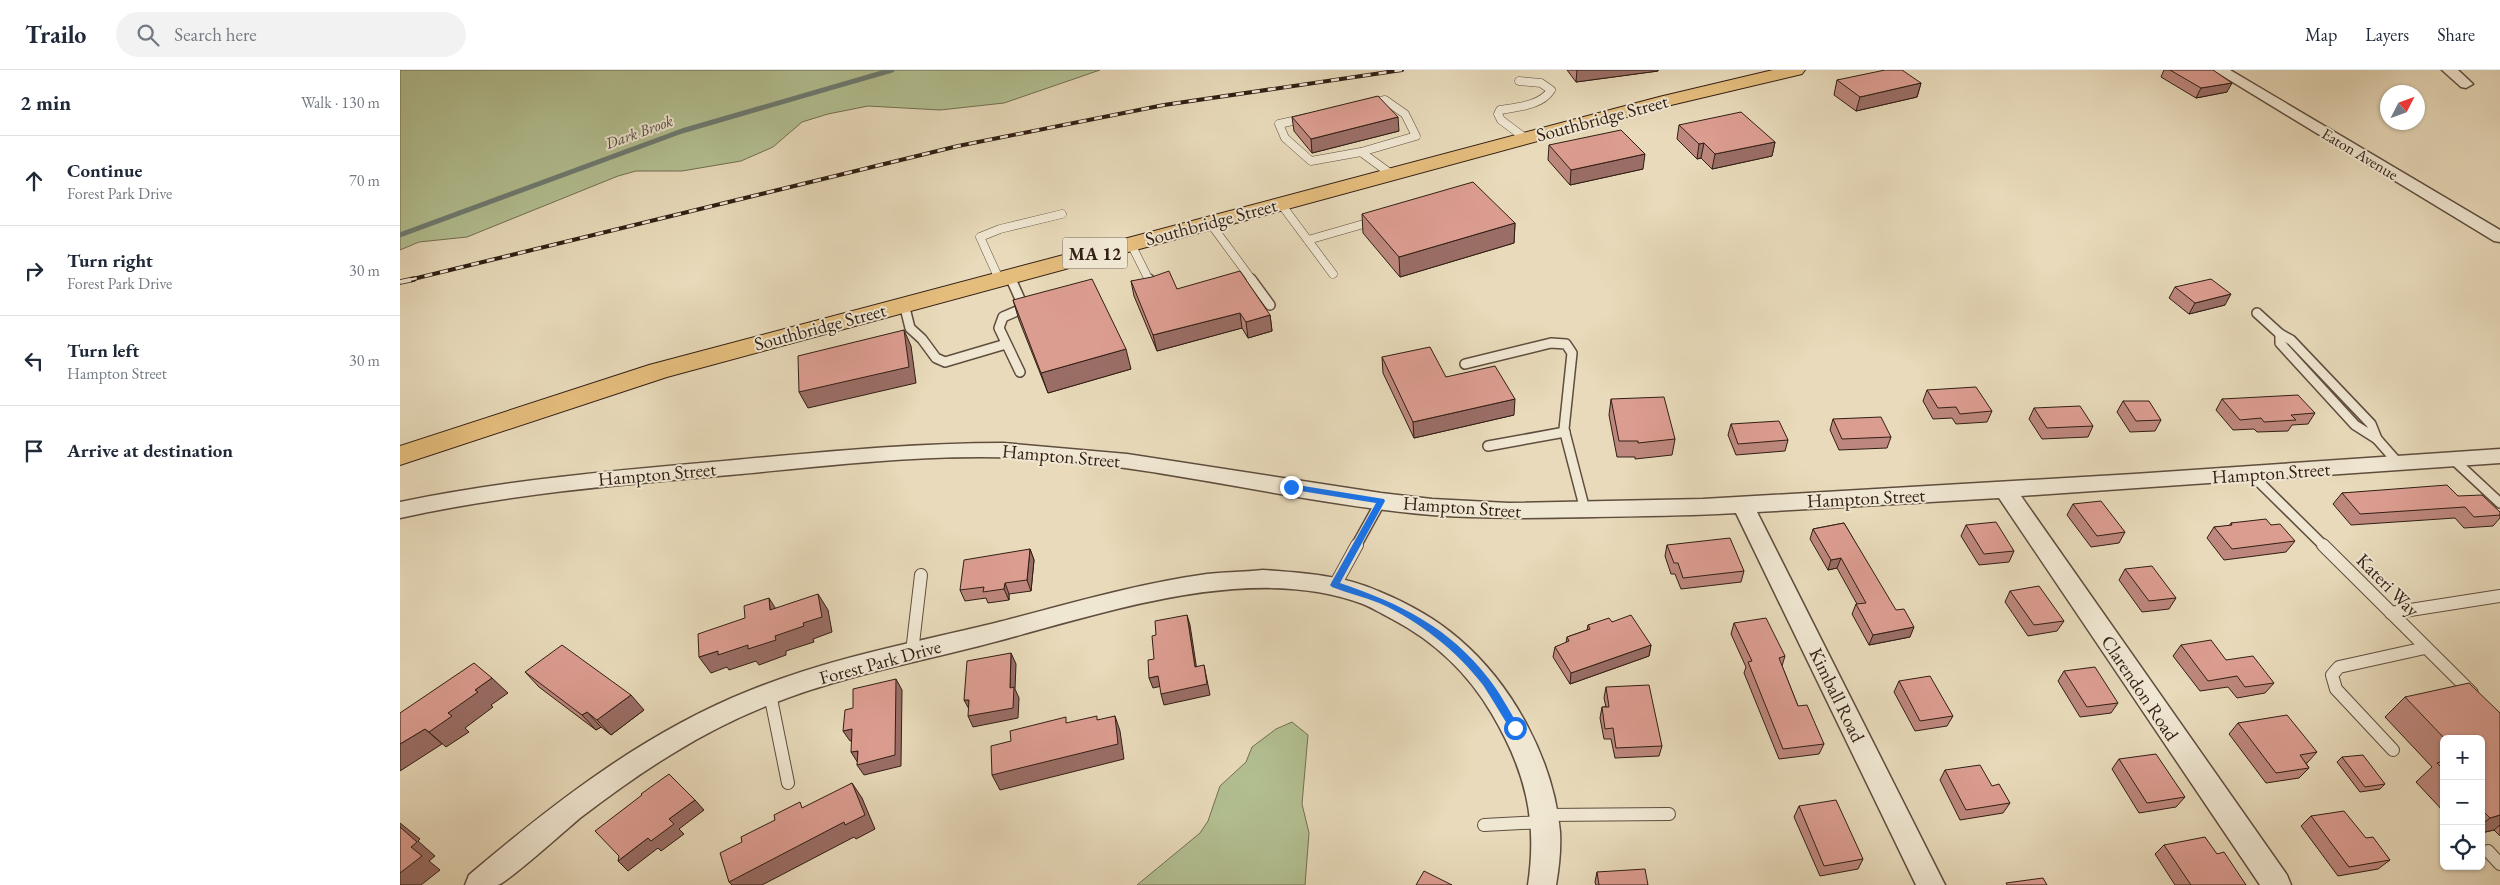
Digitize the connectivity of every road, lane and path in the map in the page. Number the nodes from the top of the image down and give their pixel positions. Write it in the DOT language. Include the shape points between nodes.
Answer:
graph roads {
  1 [pos="1796,70"];
  2 [pos="2220,70"];
  3 [pos="2448,70"];
  4 [pos="1519,81"];
  5 [pos="2466,84"];
  6 [pos="1365,105"];
  7 [pos="1318,116"];
  8 [pos="1525,138"];
  9 [pos="1361,152"];
  10 [pos="1391,174"];
  11 [pos="1281,204"];
  12 [pos="1062,214"];
  13 [pos="1381,220"];
  14 [pos="1210,223"];
  15 [pos="2500,237"];
  16 [pos="1308,240"];
  17 [pos="1131,244"];
  18 [pos="1333,274"];
  19 [pos="1004,278"];
  20 [pos="1153,287"];
  21 [pos="904,304"];
  22 [pos="1270,305"];
  23 [pos="2257,313"];
  24 [pos="1006,344"];
  25 [pos="1465,364"];
  26 [pos="1020,372"];
  27 [pos="1565,432"];
  28 [pos="1488,446"];
  29 [pos="400,456"];
  30 [pos="2500,456"];
  31 [pos="2456,461"];
  32 [pos="2399,464"];
  33 [pos="2250,474"];
  34 [pos="2005,490"];
  35 [pos="1381,501"];
  36 [pos="2500,503"];
  37 [pos="1743,505"];
  38 [pos="400,510"];
  39 [pos="1585,510"];
  40 [pos="921,575"];
  41 [pos="1335,585"];
  42 [pos="2500,596"];
  43 [pos="2391,614"];
  44 [pos="2426,648"];
  45 [pos="912,652"];
  46 [pos="770,694"];
  47 [pos="2480,701"];
  48 [pos="2393,750"];
  49 [pos="788,783"];
  50 [pos="1669,814"];
  51 [pos="1545,818"];
  52 [pos="1484,826"];
  53 [pos="2488,851"];
  54 [pos="2500,864"];
  55 [pos="479,885"];
  56 [pos="1542,885"];
  57 [pos="1931,885"];
  58 [pos="2278,885"];
  1 -- 8 [label="main road, Southbridge Street / MA 12"];
  2 -- 15 [label="street, Eaton Avenue"];
  3 -- 5 [label="street"];
  4 -- 8 [label="lane" via="1541,83 1551,90 1541,100 1500,110 1501,120"];
  6 -- 9 [label="lane" via="1384,100 1405,114 1416,136"];
  7 -- 9 [label="lane" via="1280,124 1285,138 1311,161"];
  8 -- 10 [label="main road, Southbridge Street / MA 12"];
  9 -- 10 [label="lane"];
  10 -- 11 [label="main road, Southbridge Street / MA 12"];
  11 -- 14 [label="main road, Southbridge Street / MA 12"];
  11 -- 16 [label="lane"];
  12 -- 19 [label="lane" via="980,237"];
  13 -- 16 [label="lane"];
  14 -- 17 [label="main road, Southbridge Street / MA 12"];
  14 -- 22 [label="lane"];
  16 -- 18 [label="lane"];
  17 -- 19 [label="main road, Southbridge Street / MA 12"];
  17 -- 20 [label="lane"];
  19 -- 21 [label="main road, Southbridge Street / MA 12"];
  19 -- 24 [label="lane" via="1029,307 1003,317 999,328"];
  21 -- 24 [label="lane" via="905,330 922,339 936,358 945,362"];
  21 -- 29 [label="main road, Southbridge Street / MA 12" via="658,371"];
  23 -- 32 [label="lane" via="2280,334 2280,343 2355,425 2377,439"];
  24 -- 26 [label="lane"];
  25 -- 27 [label="lane" via="1551,343 1566,344 1572,352"];
  27 -- 28 [label="lane"];
  27 -- 39 [label="lane"];
  30 -- 31 [label="street, Hampton Street"];
  31 -- 32 [label="street, Hampton Street"];
  31 -- 36 [label="lane"];
  32 -- 33 [label="street, Hampton Street"];
  33 -- 34 [label="street, Hampton Street"];
  33 -- 43 [label="lane, Kateri Way"];
  34 -- 37 [label="street, Hampton Street"];
  34 -- 58 [label="street, Clarendon Road"];
  35 -- 38 [label="street, Hampton Street" via="1109,459 971,449 864,455 556,483 487,492"];
  35 -- 39 [label="street, Hampton Street" via="1467,510"];
  35 -- 41 [label="lane"];
  37 -- 39 [label="street, Hampton Street"];
  37 -- 57 [label="street, Kimball Road"];
  40 -- 45 [label="lane"];
  41 -- 45 [label="street, Forest Park Drive" via="1259,579 1183,586"];
  41 -- 51 [label="street, Forest Park Drive" via="1404,612 1438,634 1471,665 1486,683 1524,745 1538,782"];
  42 -- 43 [label="lane"];
  43 -- 44 [label="lane, Kateri Way"];
  44 -- 47 [label="lane, Kateri Way"];
  44 -- 48 [label="lane" via="2339,667 2332,675 2336,689"];
  45 -- 46 [label="street, Forest Park Drive" via="848,668"];
  46 -- 49 [label="lane"];
  46 -- 55 [label="street, Forest Park Drive" via="731,709 674,738 615,776"];
  50 -- 51 [label="lane"];
  51 -- 52 [label="lane"];
  51 -- 56 [label="street, Forest Park Drive" via="1546,852"];
  53 -- 54 [label="lane"];
}
